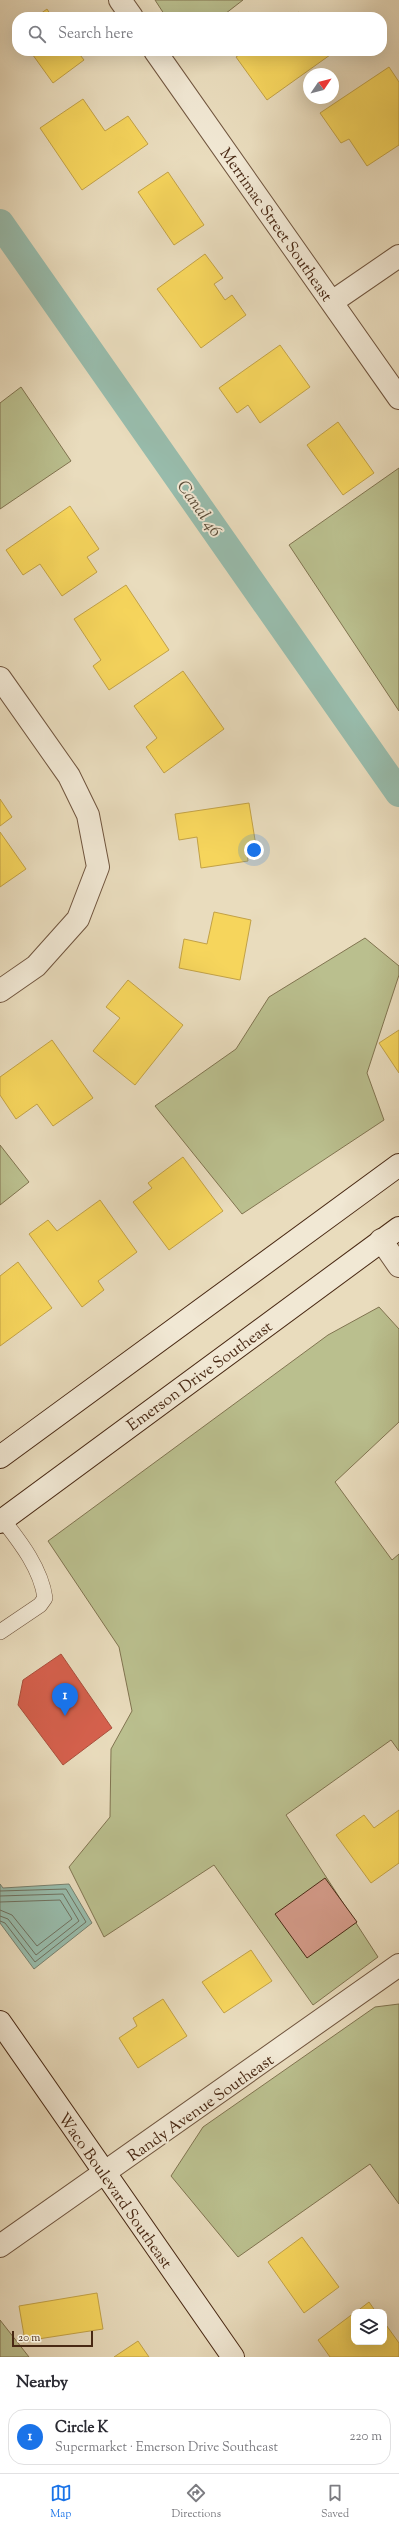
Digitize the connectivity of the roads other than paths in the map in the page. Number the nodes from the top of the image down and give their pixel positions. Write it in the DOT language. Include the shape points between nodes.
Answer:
graph roads {
  1 [pos="120,0"];
  2 [pos="128,12"];
  3 [pos="159,56"];
  4 [pos="399,256"];
  5 [pos="332,302"];
  6 [pos="399,398"];
  7 [pos="0,678"];
  8 [pos="0,992"];
  9 [pos="399,1166"];
  10 [pos="399,1228"];
  11 [pos="381,1240"];
  12 [pos="399,1266"];
  13 [pos="0,1456"];
  14 [pos="2,1521"];
  15 [pos="0,1632"];
  16 [pos="399,1966"];
  17 [pos="0,2022"];
  18 [pos="105,2174"];
  19 [pos="0,2246"];
  20 [pos="233,2357"];
  1 -- 2 [label="street"];
  3 -- 5 [label="street, Merrimac Street Southeast"];
  4 -- 5 [label="street"];
  5 -- 6 [label="street, Merrimac Street Southeast"];
  7 -- 8 [label="street" via="68,776 88,815 98,867 78,919 36,966"];
  9 -- 13 [label="street"];
  10 -- 11 [label="street, Emerson Drive Southeast"];
  11 -- 12 [label="street"];
  11 -- 14 [label="street, Emerson Drive Southeast"];
  14 -- 15 [label="lane" via="18,1539 43,1582 45,1598 40,1605"];
  16 -- 18 [label="street, Randy Avenue Southeast"];
  17 -- 18 [label="street, Waco Boulevard Southeast"];
  18 -- 19 [label="street, Randy Avenue Southeast"];
  18 -- 20 [label="street, Waco Boulevard Southeast"];
}
